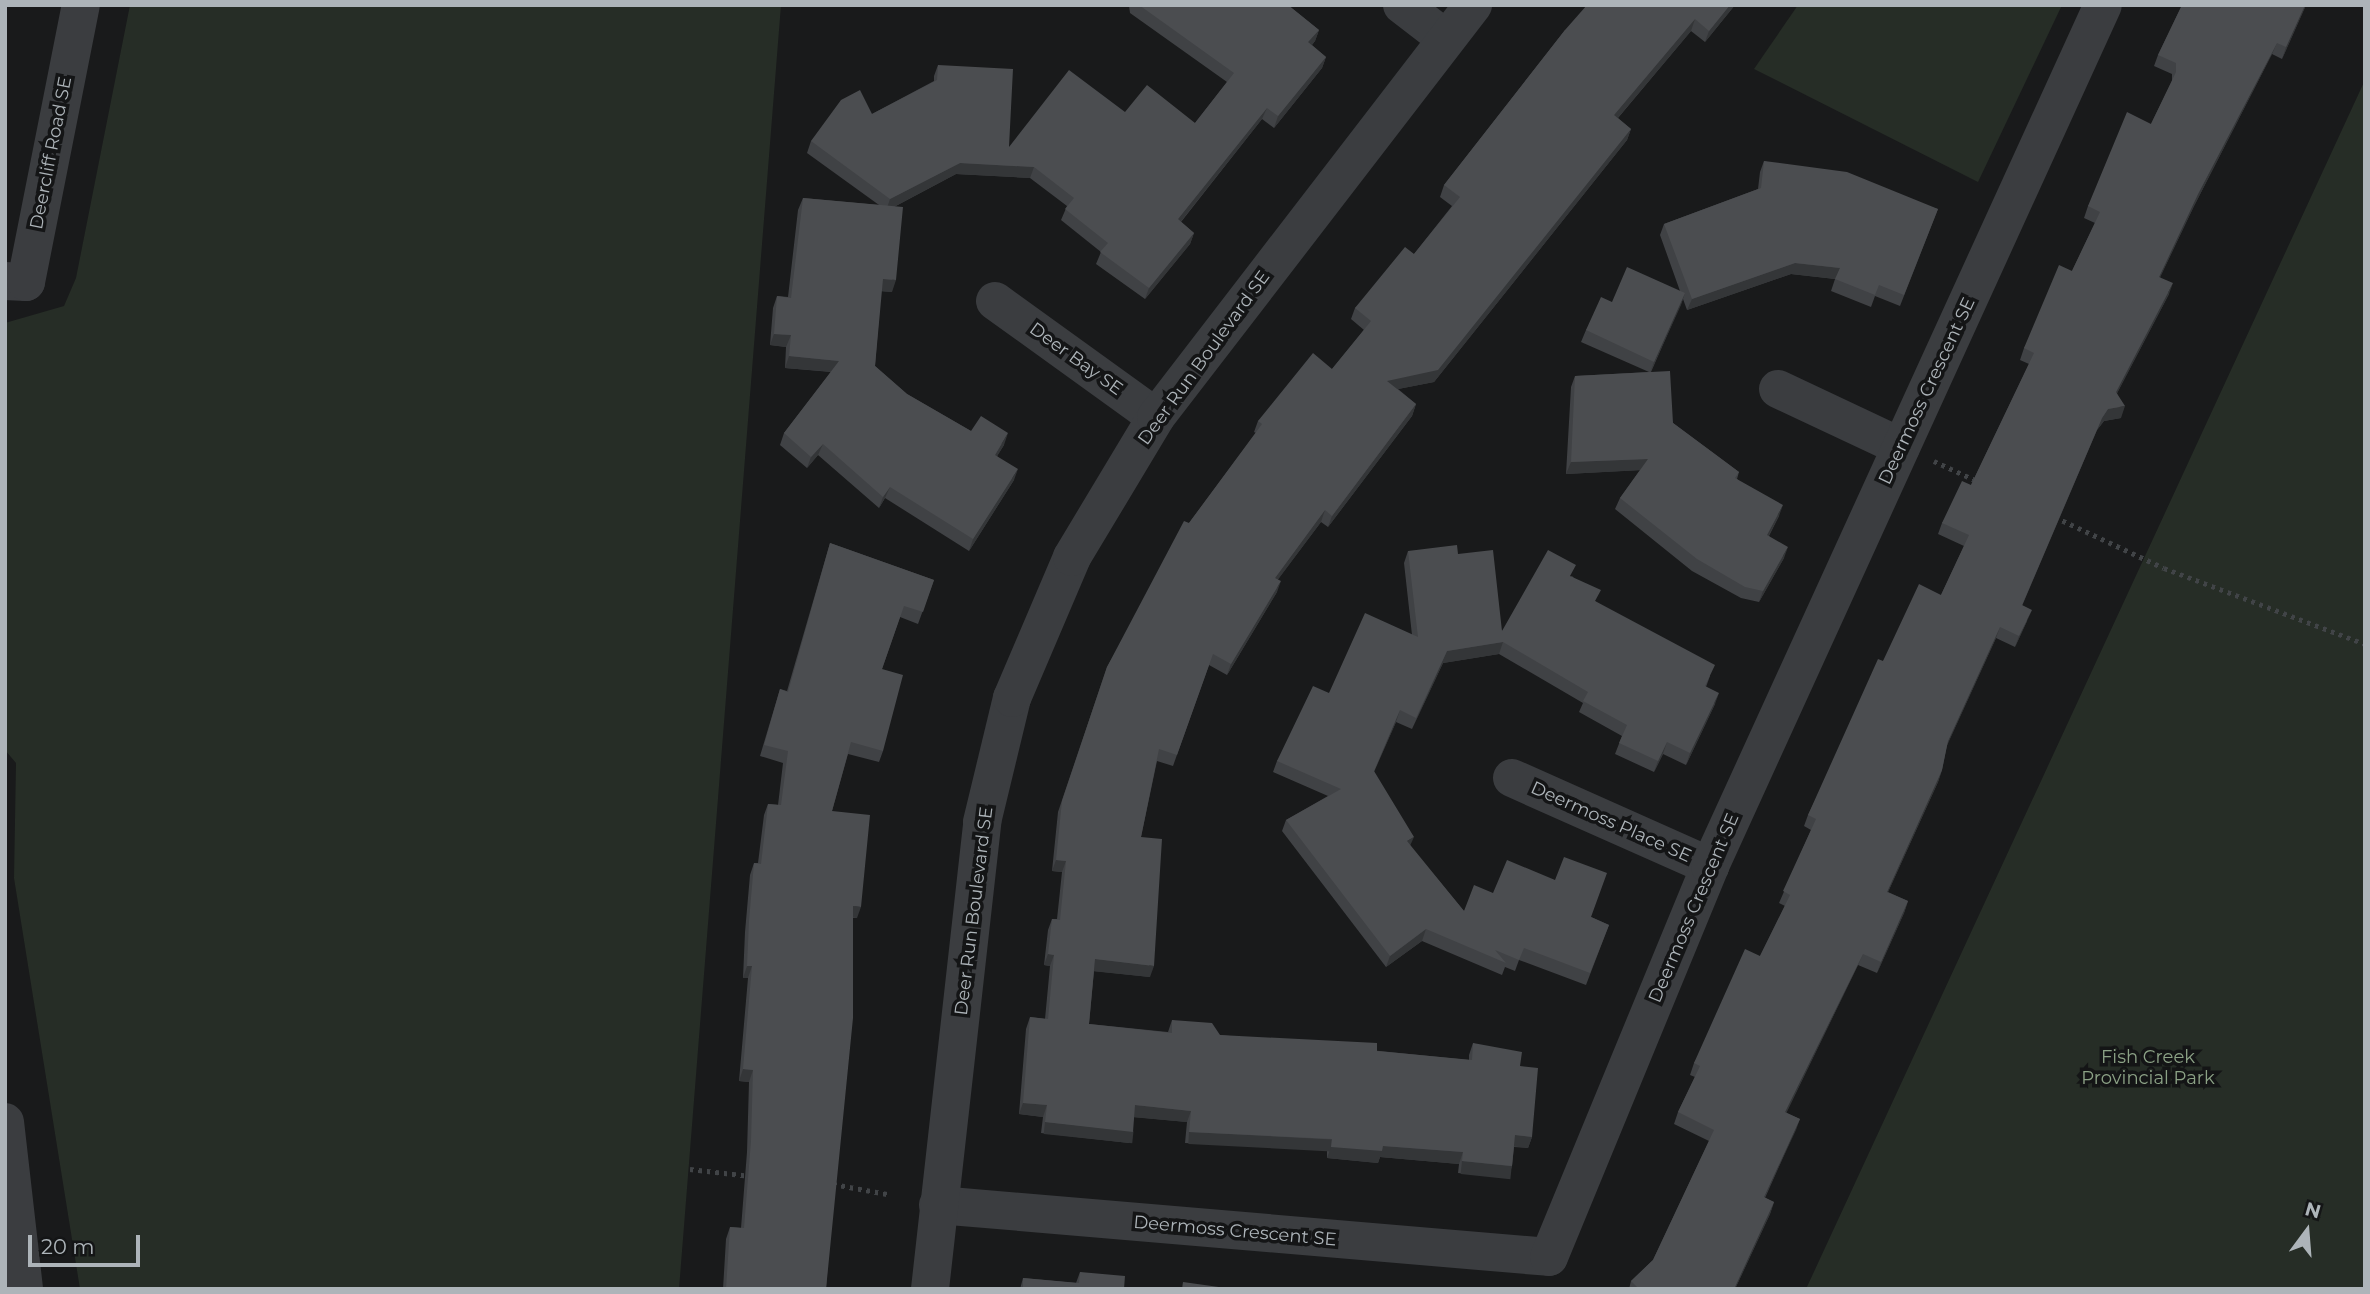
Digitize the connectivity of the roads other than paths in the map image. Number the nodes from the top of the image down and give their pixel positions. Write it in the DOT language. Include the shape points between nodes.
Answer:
graph roads {
  1 [pos="81,5"];
  2 [pos="1402,5"];
  3 [pos="1473,5"];
  4 [pos="2103,5"];
  5 [pos="1445,38"];
  6 [pos="5,281"];
  7 [pos="995,301"];
  8 [pos="1777,390"];
  9 [pos="1156,417"];
  10 [pos="1901,447"];
  11 [pos="1512,778"];
  12 [pos="1710,866"];
  13 [pos="5,1122"];
  14 [pos="938,1205"];
  15 [pos="24,1289"];
  16 [pos="930,1289"];
  1 -- 6 [label="street, Deercliff Road SE" via="26,282"];
  2 -- 5 [label="street"];
  3 -- 5 [label="street, Deer Run Boulevard SE"];
  4 -- 10 [label="street, Deermoss Crescent SE"];
  5 -- 9 [label="street, Deer Run Boulevard SE"];
  7 -- 9 [label="street, Deer Bay SE"];
  8 -- 10 [label="street"];
  9 -- 14 [label="street, Deer Run Boulevard SE" via="1072,557 1012,698 982,822"];
  10 -- 12 [label="street, Deermoss Crescent SE"];
  11 -- 12 [label="street, Deermoss Place SE"];
  12 -- 14 [label="street, Deermoss Crescent SE" via="1549,1257"];
  13 -- 15 [label="street"];
  14 -- 16 [label="street, Deer Run Boulevard SE"];
}
